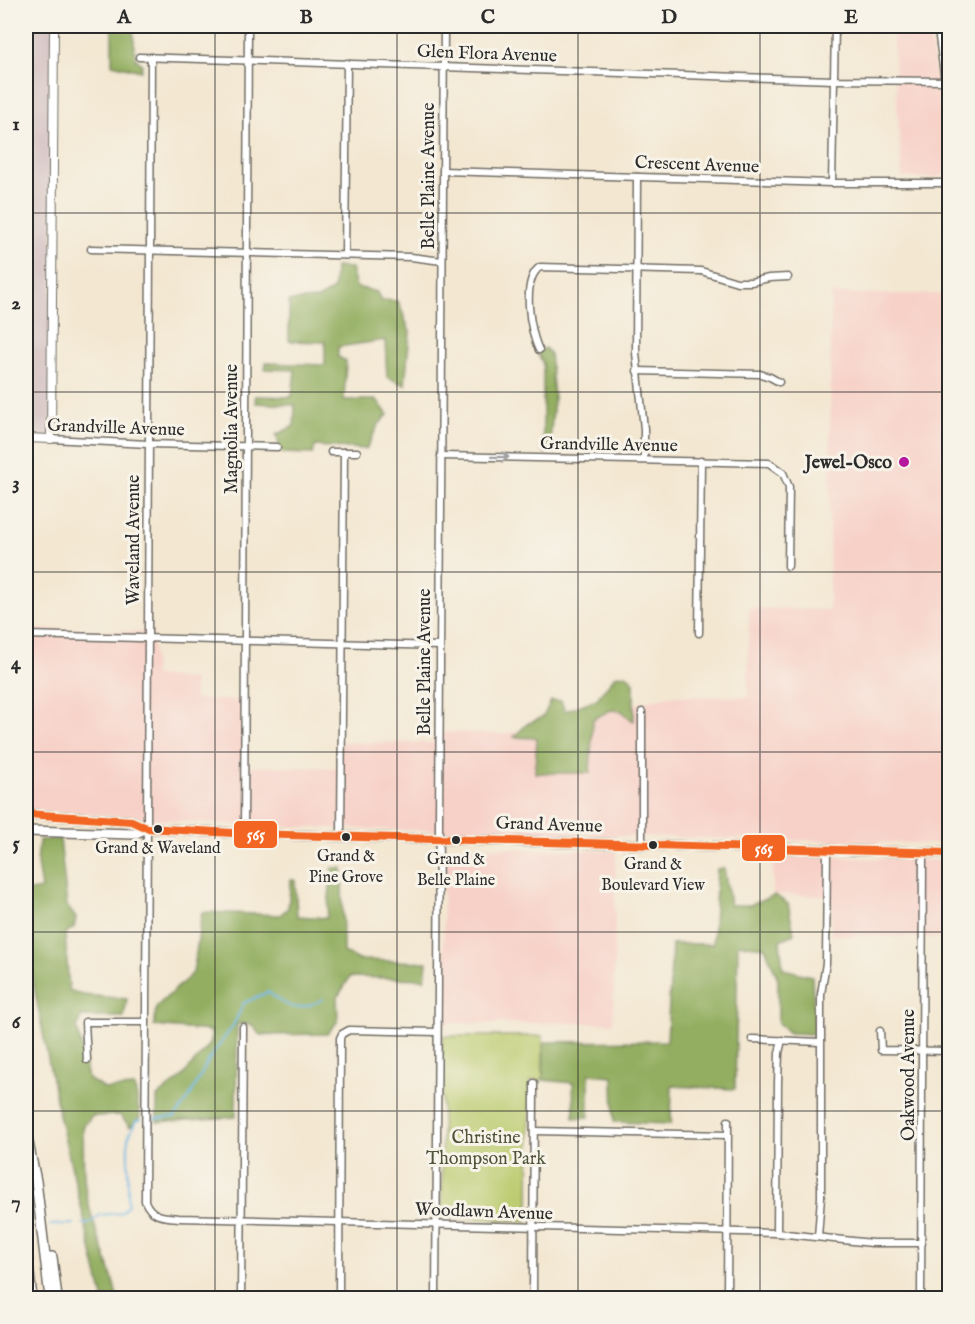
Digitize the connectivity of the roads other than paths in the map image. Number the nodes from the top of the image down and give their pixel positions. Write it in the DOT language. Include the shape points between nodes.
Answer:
graph roads {
  1 [pos="54,26"];
  2 [pos="248,26"];
  3 [pos="444,26"];
  4 [pos="835,26"];
  5 [pos="939,26"];
  6 [pos="139,57"];
  7 [pos="151,57"];
  8 [pos="248,61"];
  9 [pos="346,63"];
  10 [pos="444,66"];
  11 [pos="834,80"];
  12 [pos="948,81"];
  13 [pos="950,108"];
  14 [pos="443,171"];
  15 [pos="637,177"];
  16 [pos="832,183"];
  17 [pos="950,183"];
  18 [pos="90,249"];
  19 [pos="150,251"];
  20 [pos="247,253"];
  21 [pos="345,255"];
  22 [pos="442,261"];
  23 [pos="636,269"];
  24 [pos="788,277"];
  25 [pos="538,350"];
  26 [pos="638,371"];
  27 [pos="779,382"];
  28 [pos="26,438"];
  29 [pos="51,439"];
  30 [pos="148,444"];
  31 [pos="246,446"];
  32 [pos="277,447"];
  33 [pos="331,452"];
  34 [pos="344,452"];
  35 [pos="357,452"];
  36 [pos="441,456"];
  37 [pos="644,459"];
  38 [pos="700,461"];
  39 [pos="788,566"];
  40 [pos="699,633"];
  41 [pos="26,635"];
  42 [pos="148,638"];
  43 [pos="246,640"];
  44 [pos="342,643"];
  45 [pos="440,646"];
  46 [pos="642,712"];
  47 [pos="26,814"];
  48 [pos="147,828"];
  49 [pos="26,831"];
  50 [pos="244,833"];
  51 [pos="341,836"];
  52 [pos="438,838"];
  53 [pos="642,844"];
  54 [pos="828,849"];
  55 [pos="922,852"];
  56 [pos="950,853"];
  57 [pos="146,1022"];
  58 [pos="243,1027"];
  59 [pos="880,1031"];
  60 [pos="437,1032"];
  61 [pos="752,1039"];
  62 [pos="782,1040"];
  63 [pos="820,1042"];
  64 [pos="923,1050"];
  65 [pos="950,1051"];
  66 [pos="87,1060"];
  67 [pos="534,1083"];
  68 [pos="728,1121"];
  69 [pos="26,1127"];
  70 [pos="534,1131"];
  71 [pos="26,1133"];
  72 [pos="728,1135"];
  73 [pos="29,1146"];
  74 [pos="36,1181"];
  75 [pos="151,1211"];
  76 [pos="242,1220"];
  77 [pos="339,1222"];
  78 [pos="437,1225"];
  79 [pos="534,1227"];
  80 [pos="728,1233"];
  81 [pos="777,1233"];
  82 [pos="818,1237"];
  83 [pos="922,1243"];
  84 [pos="26,1248"];
  85 [pos="26,1263"];
  86 [pos="29,1280"];
  87 [pos="33,1299"];
  88 [pos="50,1299"];
  89 [pos="57,1299"];
  90 [pos="241,1299"];
  91 [pos="339,1299"];
  92 [pos="436,1299"];
  93 [pos="533,1299"];
  94 [pos="727,1299"];
  95 [pos="921,1299"];
  1 -- 29 [label="street"];
  2 -- 8 [label="street, Magnolia Avenue"];
  3 -- 10 [label="street, Belle Plaine Avenue"];
  4 -- 11 [label="street"];
  5 -- 12 [label="main road"];
  6 -- 7 [label="street, Glen Flora Avenue"];
  7 -- 8 [label="street, Glen Flora Avenue"];
  7 -- 19 [label="street, Waveland Avenue"];
  8 -- 9 [label="street, Glen Flora Avenue"];
  8 -- 20 [label="street, Magnolia Avenue"];
  9 -- 10 [label="street, Glen Flora Avenue"];
  9 -- 21 [label="street"];
  10 -- 11 [label="street, Glen Flora Avenue"];
  10 -- 14 [label="street, Belle Plaine Avenue"];
  11 -- 12 [label="street, Glen Flora Avenue"];
  11 -- 16 [label="street"];
  12 -- 13 [label="main road"];
  14 -- 15 [label="street, Crescent Avenue"];
  14 -- 22 [label="street, Belle Plaine Avenue"];
  15 -- 16 [label="street, Crescent Avenue"];
  15 -- 23 [label="street"];
  16 -- 17 [label="street, Crescent Avenue"];
  18 -- 19 [label="street"];
  19 -- 20 [label="street"];
  19 -- 30 [label="street, Waveland Avenue"];
  20 -- 21 [label="street"];
  20 -- 31 [label="street, Magnolia Avenue"];
  21 -- 22 [label="street"];
  22 -- 36 [label="street, Belle Plaine Avenue"];
  23 -- 24 [label="street" via="701,271 737,282"];
  23 -- 25 [label="street" via="546,266 535,271 530,282 530,320"];
  23 -- 26 [label="street"];
  26 -- 27 [label="street" via="760,374"];
  26 -- 37 [label="street"];
  28 -- 29 [label="street, Grandville Avenue"];
  29 -- 30 [label="street, Grandville Avenue"];
  30 -- 31 [label="street, Grandville Avenue"];
  30 -- 42 [label="street, Waveland Avenue"];
  31 -- 32 [label="street, Grandville Avenue"];
  31 -- 43 [label="street, Magnolia Avenue"];
  33 -- 34 [label="street"];
  34 -- 35 [label="street"];
  34 -- 44 [label="street"];
  36 -- 37 [label="street, Grandville Avenue, one-way"];
  36 -- 45 [label="street, Belle Plaine Avenue"];
  37 -- 38 [label="street, Grandville Avenue"];
  38 -- 39 [label="street, Grandville Avenue" via="765,463 783,473 789,487"];
  38 -- 40 [label="street"];
  41 -- 42 [label="street"];
  42 -- 43 [label="street"];
  42 -- 48 [label="street, Waveland Avenue"];
  43 -- 44 [label="street"];
  43 -- 50 [label="street, Magnolia Avenue"];
  44 -- 45 [label="street"];
  44 -- 51 [label="street"];
  45 -- 52 [label="street, Belle Plaine Avenue"];
  46 -- 53 [label="street"];
  47 -- 48 [label="main road, Grand Avenue" via="132,821"];
  48 -- 49 [label="main road, Grand Avenue" via="134,834"];
  48 -- 50 [label="main road, Grand Avenue"];
  48 -- 57 [label="street, Waveland Avenue"];
  50 -- 51 [label="main road, Grand Avenue"];
  51 -- 52 [label="main road, Grand Avenue"];
  52 -- 53 [label="main road, Grand Avenue"];
  52 -- 60 [label="street, Belle Plaine Avenue"];
  53 -- 54 [label="main road, Grand Avenue"];
  54 -- 55 [label="main road, Grand Avenue"];
  54 -- 63 [label="street"];
  55 -- 56 [label="main road, Grand Avenue"];
  55 -- 64 [label="street, Oakwood Avenue"];
  57 -- 66 [label="street" via="85,1022"];
  57 -- 75 [label="street, Waveland Avenue" via="145,1201"];
  58 -- 76 [label="street"];
  59 -- 64 [label="street" via="881,1050"];
  60 -- 77 [label="street" via="349,1030 340,1038"];
  60 -- 78 [label="street, Belle Plaine Avenue"];
  61 -- 62 [label="street"];
  62 -- 63 [label="street"];
  62 -- 81 [label="street"];
  63 -- 82 [label="street"];
  64 -- 65 [label="street"];
  64 -- 83 [label="street, Oakwood Avenue"];
  67 -- 70 [label="street"];
  68 -- 72 [label="street"];
  69 -- 73 [label="main road"];
  70 -- 72 [label="street"];
  70 -- 79 [label="street"];
  71 -- 73 [label="main road"];
  72 -- 80 [label="street"];
  73 -- 74 [label="main road"];
  74 -- 88 [label="main road"];
  74 -- 89 [label="main road"];
  75 -- 76 [label="street, Woodlawn Avenue" via="161,1216"];
  76 -- 77 [label="street, Woodlawn Avenue"];
  76 -- 90 [label="street"];
  77 -- 78 [label="street, Woodlawn Avenue"];
  77 -- 91 [label="street"];
  78 -- 79 [label="street, Woodlawn Avenue"];
  78 -- 92 [label="street, Belle Plaine Avenue"];
  79 -- 80 [label="street, Woodlawn Avenue"];
  79 -- 93 [label="street"];
  80 -- 81 [label="street, Woodlawn Avenue"];
  80 -- 94 [label="street"];
  81 -- 82 [label="street, Woodlawn Avenue"];
  82 -- 83 [label="street, Woodlawn Avenue"];
  83 -- 95 [label="street, Oakwood Avenue"];
  84 -- 86 [label="main road"];
  85 -- 86 [label="main road"];
  86 -- 87 [label="main road"];
}
